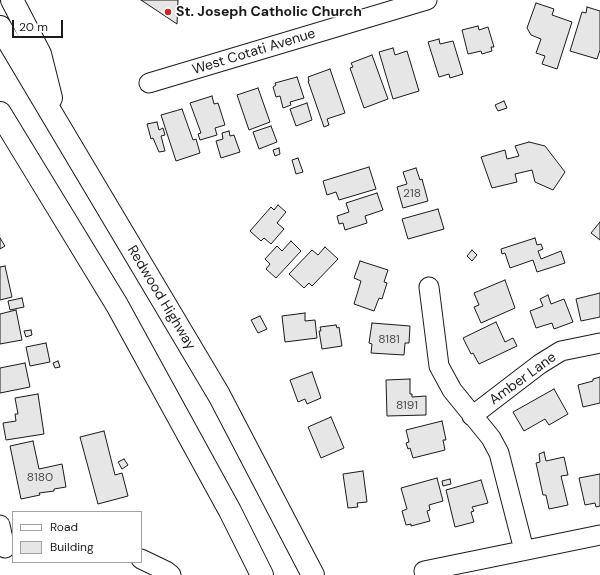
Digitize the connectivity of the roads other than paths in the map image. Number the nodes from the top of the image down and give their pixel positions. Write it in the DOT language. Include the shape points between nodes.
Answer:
graph roads {
  1 [pos="12,0"];
  2 [pos="427,0"];
  3 [pos="0,27"];
  4 [pos="149,83"];
  5 [pos="0,113"];
  6 [pos="56,120"];
  7 [pos="429,287"];
  8 [pos="600,343"];
  9 [pos="472,416"];
  10 [pos="0,525"];
  11 [pos="600,535"];
  12 [pos="6,548"];
  13 [pos="524,550"];
  14 [pos="142,559"];
  15 [pos="424,571"];
  16 [pos="171,575"];
  17 [pos="262,575"];
  18 [pos="313,575"];
  1 -- 6 [label="highway" via="40,54"];
  2 -- 4 [label="street, West Cotati Avenue"];
  3 -- 6 [label="highway, Redwood Highway"];
  5 -- 17 [label="highway" via="117,305 230,511"];
  6 -- 18 [label="highway, Redwood Highway" via="219,395"];
  7 -- 9 [label="street" via="439,366 452,390"];
  8 -- 9 [label="street, Amber Lane" via="561,351"];
  9 -- 13 [label="street" via="499,452"];
  10 -- 12 [label="street"];
  11 -- 13 [label="street"];
  13 -- 15 [label="street"];
  14 -- 16 [label="street"];
}
